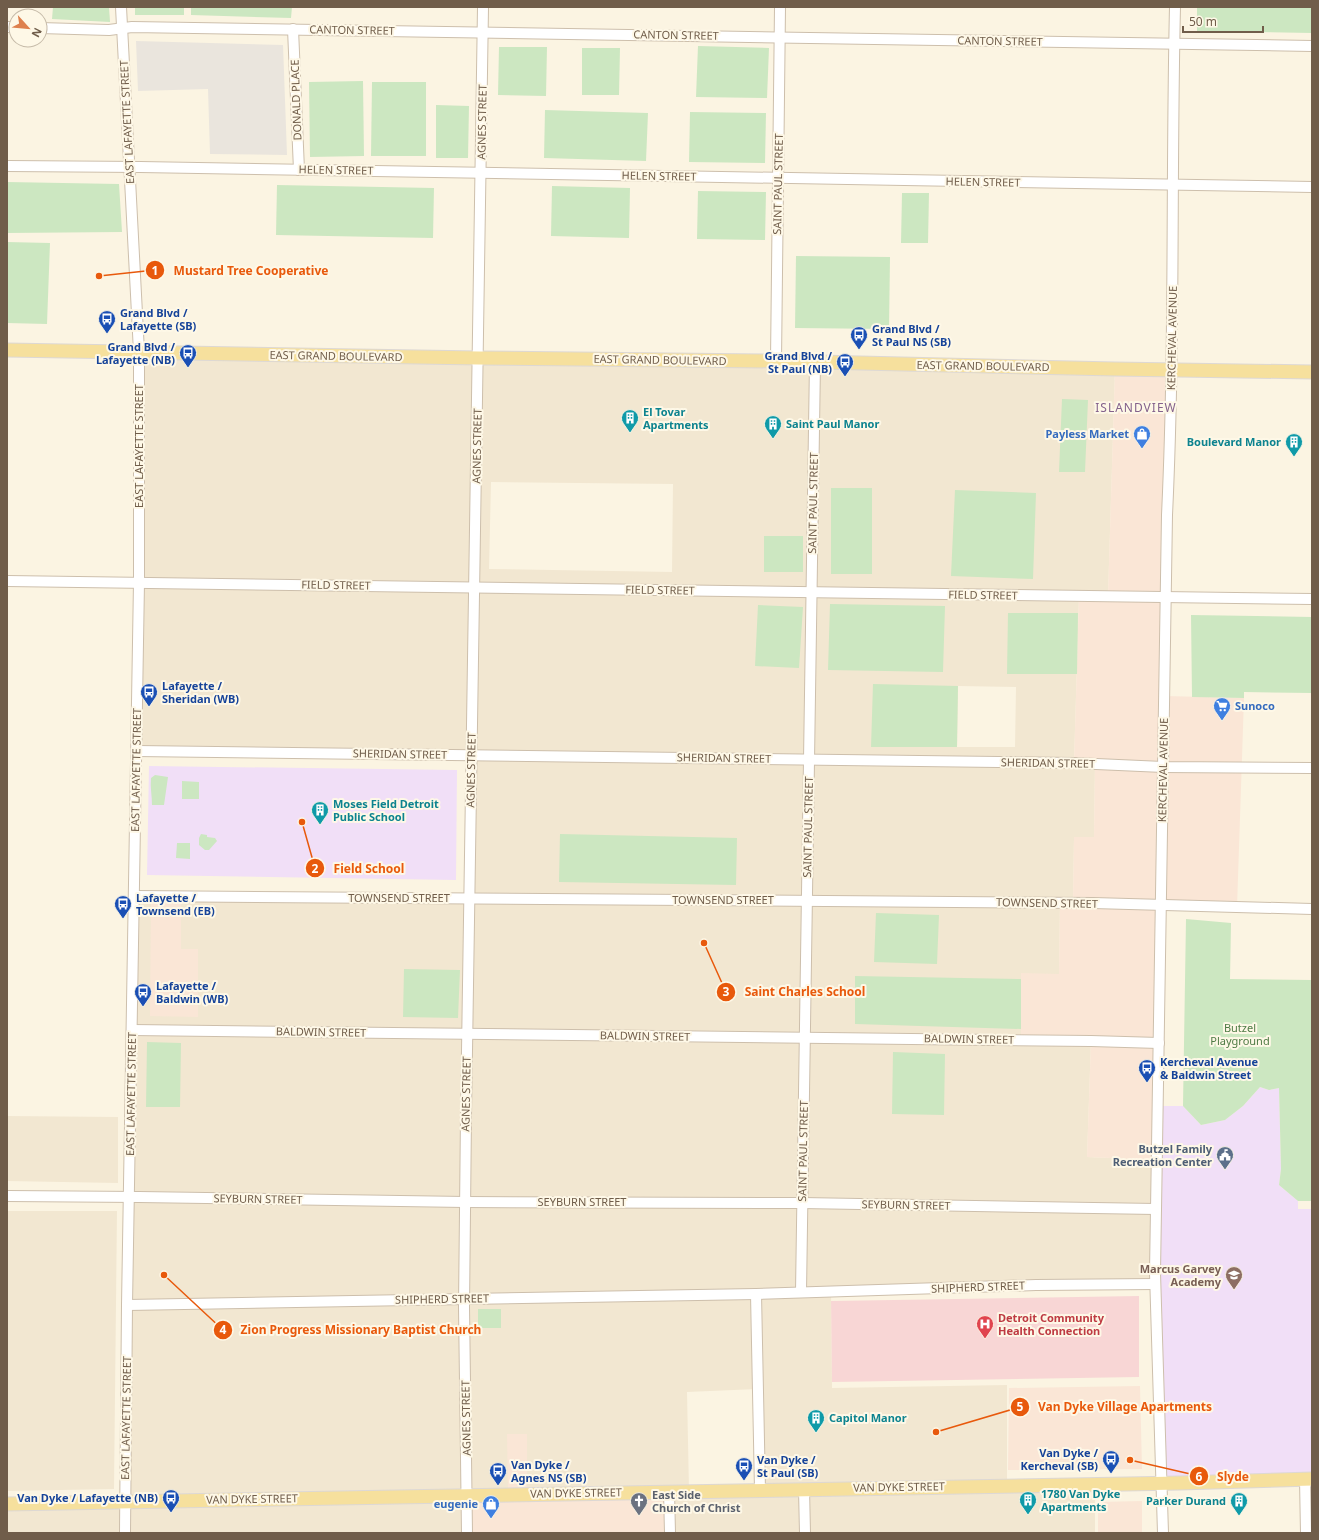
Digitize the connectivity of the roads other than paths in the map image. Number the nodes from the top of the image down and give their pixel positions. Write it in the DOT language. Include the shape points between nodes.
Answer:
graph roads {
  1 [pos="121,7"];
  2 [pos="483,7"];
  3 [pos="780,7"];
  4 [pos="1175,7"];
  5 [pos="48,28"];
  6 [pos="122,28"];
  7 [pos="293,29"];
  8 [pos="483,32"];
  9 [pos="780,37"];
  10 [pos="1174,44"];
  11 [pos="1312,46"];
  12 [pos="7,166"];
  13 [pos="130,168"];
  14 [pos="298,170"];
  15 [pos="481,173"];
  16 [pos="778,178"];
  17 [pos="1172,185"];
  18 [pos="1312,187"];
  19 [pos="7,350"];
  20 [pos="139,352"];
  21 [pos="478,358"];
  22 [pos="776,361"];
  23 [pos="815,362"];
  24 [pos="1172,369"];
  25 [pos="1312,372"];
  26 [pos="7,581"];
  27 [pos="138,582"];
  28 [pos="474,587"];
  29 [pos="811,592"];
  30 [pos="1166,597"];
  31 [pos="1312,599"];
  32 [pos="136,751"];
  33 [pos="472,755"];
  34 [pos="809,759"];
  35 [pos="1163,767"];
  36 [pos="1312,768"];
  37 [pos="134,896"];
  38 [pos="469,899"];
  39 [pos="807,901"];
  40 [pos="1161,906"];
  41 [pos="1312,909"];
  42 [pos="132,1030"];
  43 [pos="467,1034"];
  44 [pos="805,1037"];
  45 [pos="1159,1043"];
  46 [pos="7,1196"];
  47 [pos="129,1197"];
  48 [pos="465,1202"];
  49 [pos="802,1203"];
  50 [pos="1156,1209"];
  51 [pos="1155,1284"];
  52 [pos="801,1292"];
  53 [pos="756,1294"];
  54 [pos="464,1299"];
  55 [pos="127,1305"];
  56 [pos="1308,1479"];
  57 [pos="1162,1483"];
  58 [pos="804,1489"];
  59 [pos="760,1490"];
  60 [pos="669,1491"];
  61 [pos="467,1495"];
  62 [pos="125,1502"];
  63 [pos="7,1504"];
  64 [pos="125,1533"];
  65 [pos="468,1533"];
  66 [pos="670,1533"];
  67 [pos="805,1533"];
  68 [pos="1163,1533"];
  69 [pos="1306,1533"];
  1 -- 6 [label="street, EAST LAFAYETTE STREET"];
  2 -- 8 [label="street, AGNES STREET"];
  3 -- 9 [label="street, SAINT PAUL STREET"];
  4 -- 10 [label="street, KERCHEVAL AVENUE"];
  5 -- 6 [label="street, CANTON STREET"];
  6 -- 7 [label="street, CANTON STREET"];
  6 -- 13 [label="street, EAST LAFAYETTE STREET"];
  7 -- 8 [label="street, CANTON STREET"];
  7 -- 14 [label="street, DONALD PLACE"];
  8 -- 9 [label="street, CANTON STREET"];
  8 -- 15 [label="street, AGNES STREET"];
  9 -- 10 [label="street, CANTON STREET"];
  9 -- 16 [label="street, SAINT PAUL STREET"];
  10 -- 11 [label="street, CANTON STREET"];
  10 -- 17 [label="street, KERCHEVAL AVENUE"];
  12 -- 13 [label="street, HELEN STREET"];
  13 -- 14 [label="street, HELEN STREET"];
  13 -- 20 [label="street, EAST LAFAYETTE STREET"];
  14 -- 15 [label="street, HELEN STREET"];
  15 -- 16 [label="street, HELEN STREET"];
  15 -- 21 [label="street, AGNES STREET"];
  16 -- 17 [label="street, HELEN STREET"];
  16 -- 22 [label="street, SAINT PAUL STREET"];
  17 -- 18 [label="street, HELEN STREET"];
  17 -- 24 [label="street, KERCHEVAL AVENUE"];
  19 -- 20 [label="main road, EAST GRAND BOULEVARD"];
  20 -- 21 [label="main road, EAST GRAND BOULEVARD"];
  20 -- 27 [label="street, EAST LAFAYETTE STREET"];
  21 -- 22 [label="main road, EAST GRAND BOULEVARD"];
  21 -- 28 [label="street, AGNES STREET"];
  22 -- 23 [label="main road, EAST GRAND BOULEVARD"];
  23 -- 24 [label="main road, EAST GRAND BOULEVARD"];
  23 -- 29 [label="street, SAINT PAUL STREET"];
  24 -- 25 [label="main road, EAST GRAND BOULEVARD"];
  24 -- 30 [label="street, KERCHEVAL AVENUE"];
  26 -- 27 [label="street, FIELD STREET"];
  27 -- 28 [label="street, FIELD STREET"];
  27 -- 32 [label="street, EAST LAFAYETTE STREET"];
  28 -- 29 [label="street, FIELD STREET"];
  28 -- 33 [label="street, AGNES STREET"];
  29 -- 30 [label="street, FIELD STREET"];
  29 -- 34 [label="street, SAINT PAUL STREET"];
  30 -- 31 [label="street, FIELD STREET"];
  30 -- 35 [label="street, KERCHEVAL AVENUE"];
  32 -- 33 [label="street, SHERIDAN STREET"];
  32 -- 37 [label="street, EAST LAFAYETTE STREET"];
  33 -- 34 [label="street, SHERIDAN STREET"];
  33 -- 38 [label="street, AGNES STREET"];
  34 -- 35 [label="street, SHERIDAN STREET" via="1081,763"];
  34 -- 39 [label="street, SAINT PAUL STREET"];
  35 -- 36 [label="street, SHERIDAN STREET"];
  35 -- 40 [label="street, KERCHEVAL AVENUE"];
  37 -- 38 [label="street, TOWNSEND STREET"];
  37 -- 42 [label="street, EAST LAFAYETTE STREET"];
  38 -- 39 [label="street, TOWNSEND STREET"];
  38 -- 43 [label="street, AGNES STREET"];
  39 -- 40 [label="street, TOWNSEND STREET" via="1093,903"];
  39 -- 44 [label="street, SAINT PAUL STREET"];
  40 -- 41 [label="street, TOWNSEND STREET"];
  40 -- 45 [label="street, KERCHEVAL AVENUE"];
  42 -- 43 [label="street, BALDWIN STREET"];
  42 -- 47 [label="street, EAST LAFAYETTE STREET"];
  43 -- 44 [label="street, BALDWIN STREET"];
  43 -- 48 [label="street, AGNES STREET"];
  44 -- 45 [label="street, BALDWIN STREET"];
  44 -- 49 [label="street, SAINT PAUL STREET"];
  45 -- 50 [label="street, KERCHEVAL AVENUE"];
  46 -- 47 [label="street, SEYBURN STREET"];
  47 -- 48 [label="street, SEYBURN STREET"];
  47 -- 55 [label="street, EAST LAFAYETTE STREET"];
  48 -- 49 [label="street, SEYBURN STREET"];
  48 -- 54 [label="street, AGNES STREET"];
  49 -- 50 [label="street, SEYBURN STREET"];
  49 -- 52 [label="street, SAINT PAUL STREET"];
  50 -- 51 [label="street, KERCHEVAL AVENUE"];
  51 -- 52 [label="street, SHIPHERD STREET"];
  51 -- 57 [label="street, KERCHEVAL AVENUE"];
  52 -- 53 [label="street, SHIPHERD STREET"];
  53 -- 54 [label="street, SHIPHERD STREET"];
  53 -- 59 [label="street"];
  54 -- 55 [label="street, SHIPHERD STREET"];
  54 -- 61 [label="street, AGNES STREET"];
  55 -- 62 [label="street, EAST LAFAYETTE STREET"];
  56 -- 57 [label="main road, VAN DYKE STREET"];
  56 -- 69 [label="street"];
  57 -- 58 [label="main road, VAN DYKE STREET"];
  57 -- 68 [label="street, KERCHEVAL AVENUE"];
  58 -- 59 [label="main road, VAN DYKE STREET"];
  58 -- 67 [label="street"];
  59 -- 60 [label="main road, VAN DYKE STREET"];
  60 -- 61 [label="main road, VAN DYKE STREET"];
  60 -- 66 [label="street"];
  61 -- 62 [label="main road, VAN DYKE STREET"];
  61 -- 65 [label="street, AGNES STREET"];
  62 -- 63 [label="main road, VAN DYKE STREET"];
  62 -- 64 [label="street, EAST LAFAYETTE STREET"];
}
